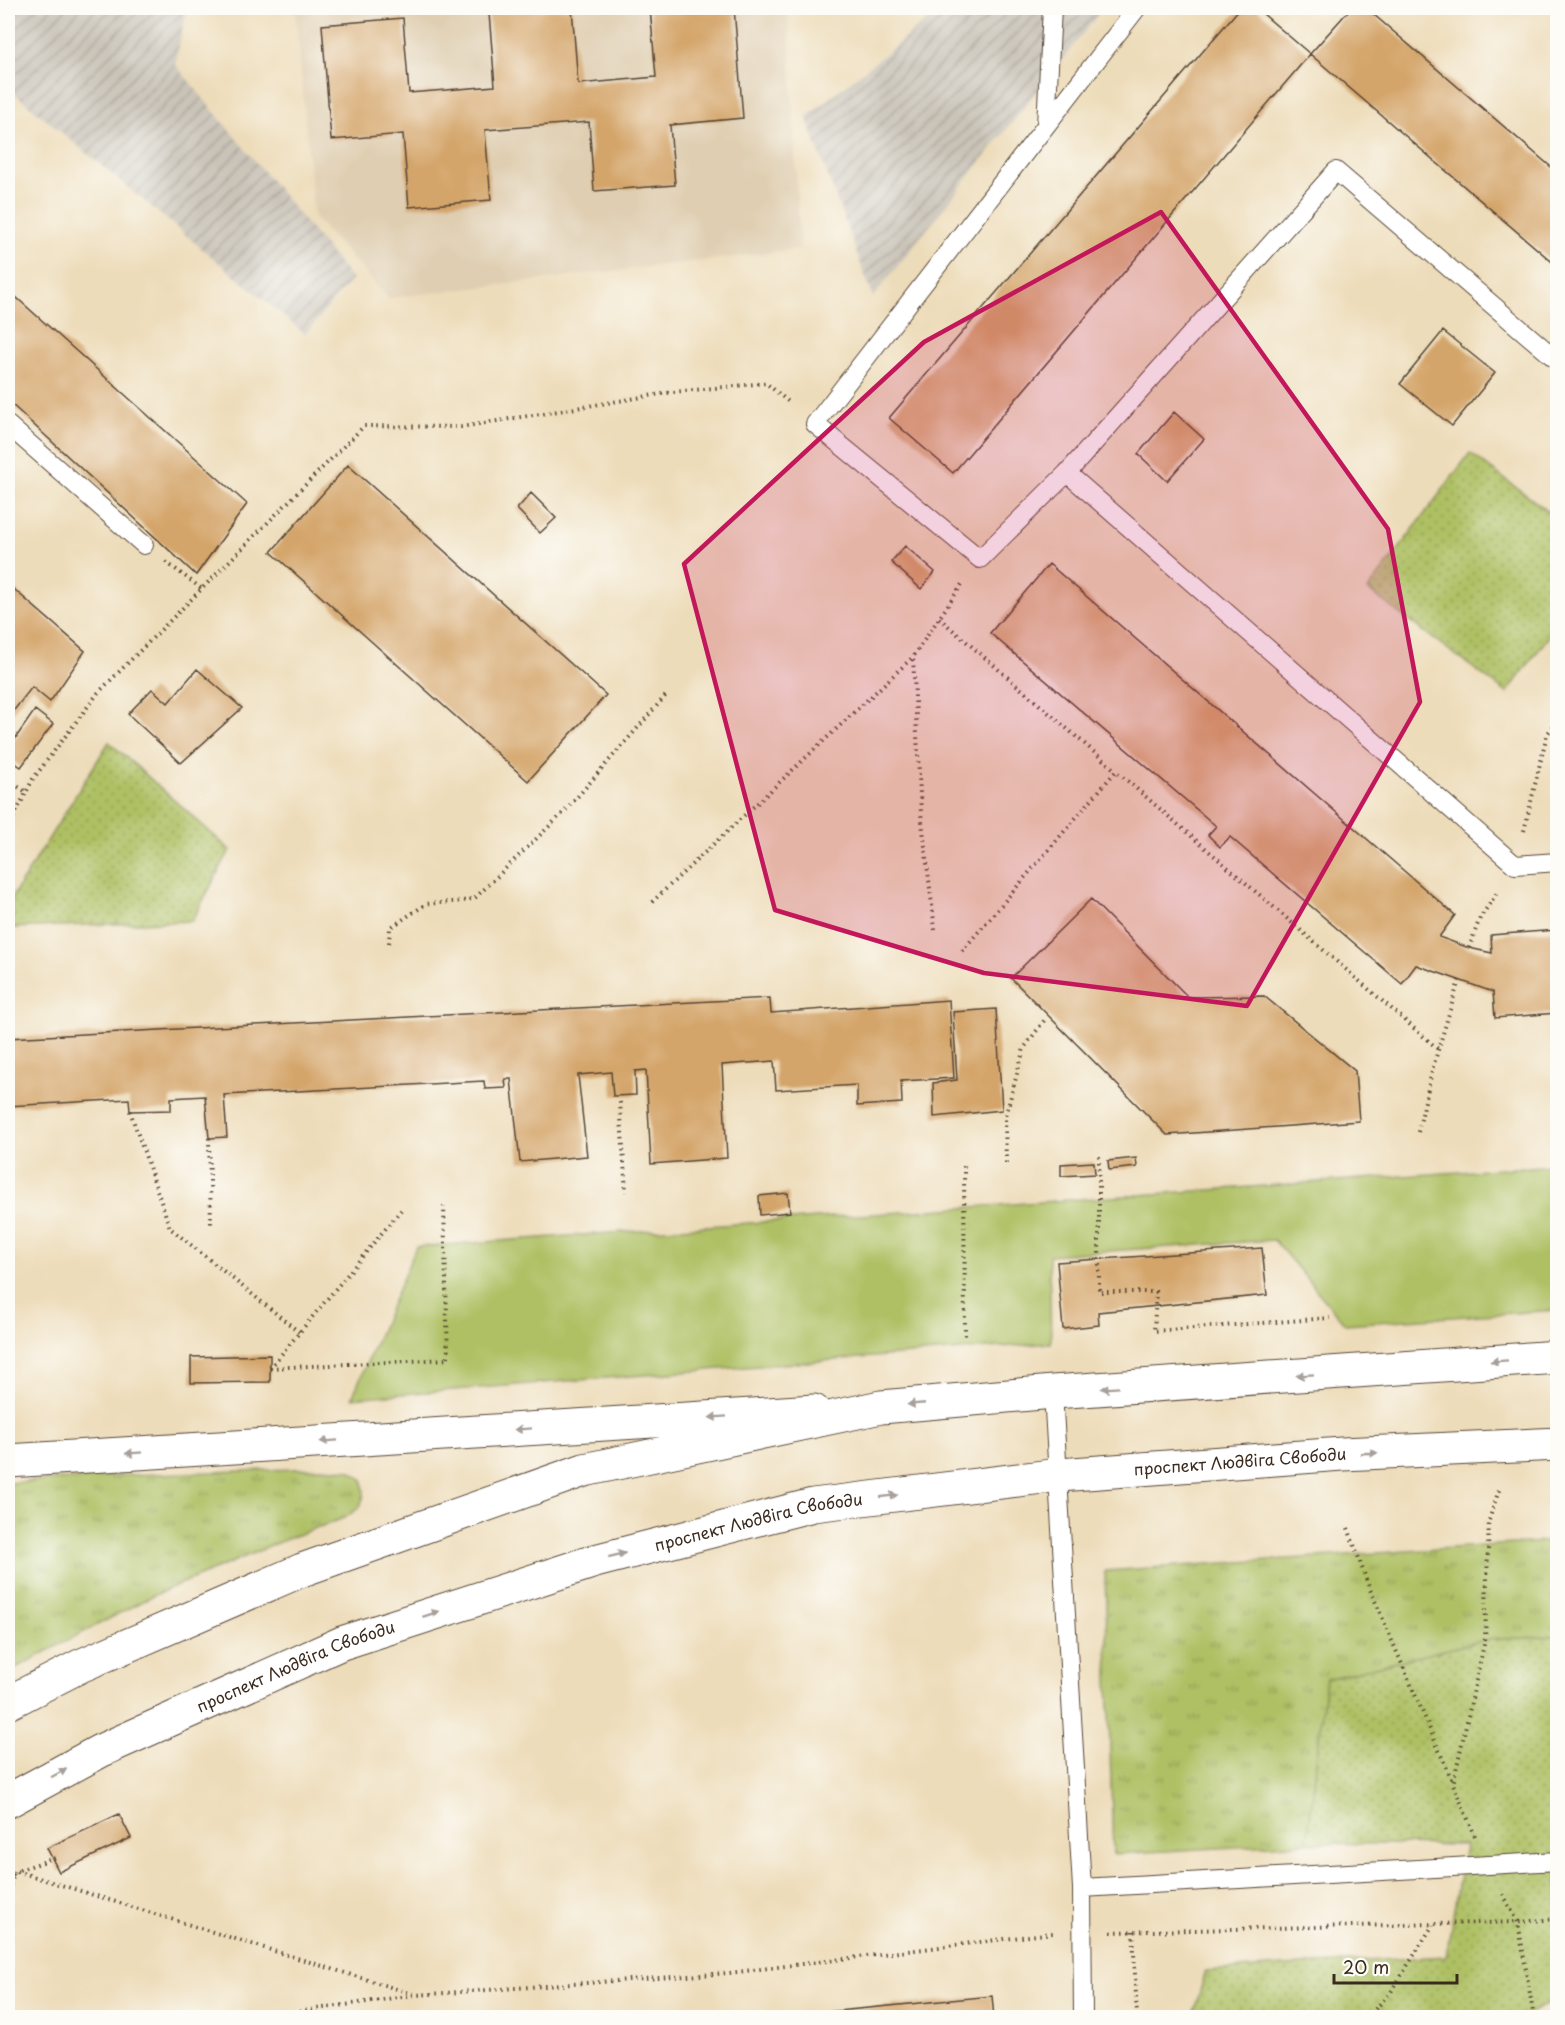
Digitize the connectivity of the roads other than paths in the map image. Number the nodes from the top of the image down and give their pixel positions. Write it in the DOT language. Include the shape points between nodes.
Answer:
graph roads {
  1 [pos="1052,8"];
  2 [pos="1137,8"];
  3 [pos="1046,125"];
  4 [pos="1557,361"];
  5 [pos="8,425"];
  6 [pos="1067,473"];
  7 [pos="144,545"];
  8 [pos="1557,862"];
  9 [pos="1557,1357"];
  10 [pos="1053,1392"];
  11 [pos="881,1407"];
  12 [pos="1557,1444"];
  13 [pos="8,1461"];
  14 [pos="1059,1475"];
  15 [pos="8,1703"];
  16 [pos="8,1801"];
  17 [pos="1557,1861"];
  18 [pos="1082,1888"];
  19 [pos="1083,2018"];
  1 -- 3 [label="lane"];
  2 -- 3 [label="lane"];
  3 -- 6 [label="lane" via="815,424 980,559"];
  4 -- 6 [label="lane" via="1336,171"];
  5 -- 7 [label="lane"];
  6 -- 8 [label="lane" via="1515,866"];
  9 -- 10 [label="main road, one-way"];
  10 -- 11 [label="main road, one-way"];
  10 -- 14 [label="lane"];
  11 -- 13 [label="main road, one-way"];
  11 -- 15 [label="main road" via="584,1470 302,1570 80,1665"];
  14 -- 12 [label="main road, проспект Людвіга Свободи, one-way" via="1342,1454"];
  16 -- 14 [label="main road, проспект Людвіга Свободи, one-way" via="100,1751 342,1643 595,1561 813,1505"];
  14 -- 18 [label="lane"];
  17 -- 18 [label="lane"];
  18 -- 19 [label="lane"];
}
